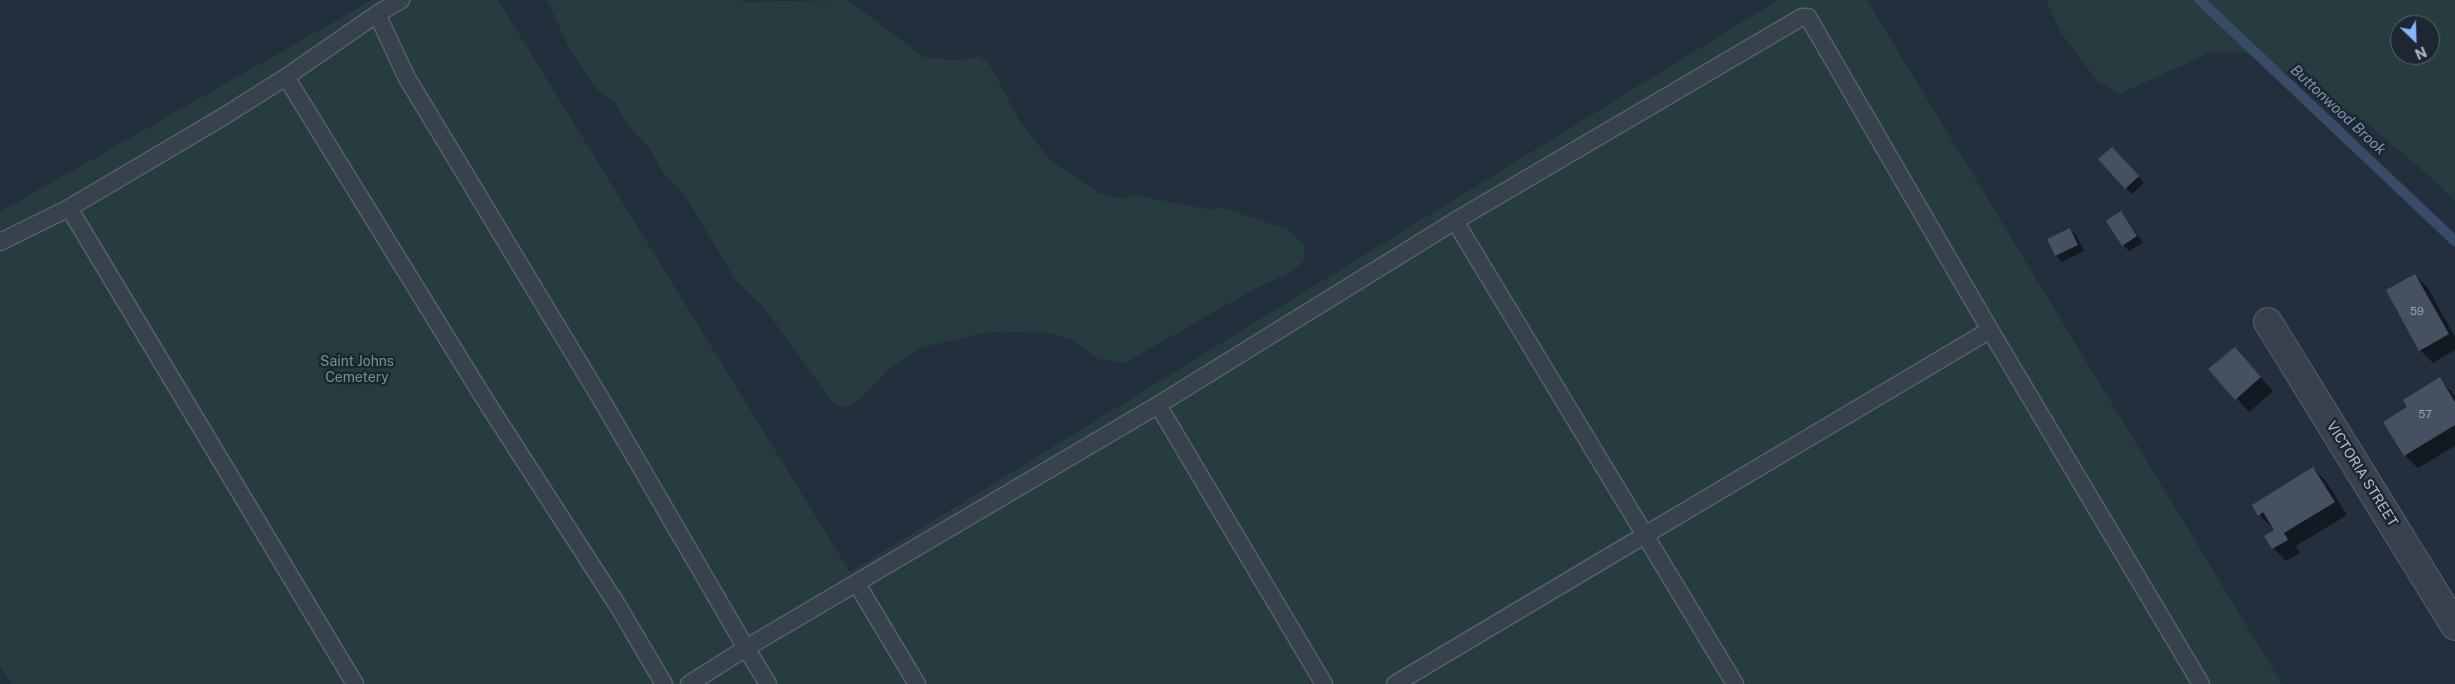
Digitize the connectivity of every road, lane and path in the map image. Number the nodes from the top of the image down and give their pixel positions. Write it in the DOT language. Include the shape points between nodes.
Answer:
graph roads {
  1 [pos="400,0"];
  2 [pos="377,14"];
  3 [pos="286,77"];
  4 [pos="69,208"];
  5 [pos="1455,221"];
  6 [pos="0,242"];
  7 [pos="2268,322"];
  8 [pos="1990,330"];
  9 [pos="1158,405"];
  10 [pos="1645,535"];
  11 [pos="857,584"];
  12 [pos="2455,626"];
  13 [pos="746,648"];
  14 [pos="354,684"];
  15 [pos="664,684"];
  16 [pos="689,684"];
  17 [pos="768,684"];
  18 [pos="917,684"];
  19 [pos="1324,684"];
  20 [pos="1395,684"];
  21 [pos="1735,684"];
  22 [pos="2201,684"];
  1 -- 2 [label="lane"];
  2 -- 3 [label="lane"];
  2 -- 13 [label="lane" via="407,78"];
  3 -- 4 [label="lane"];
  3 -- 15 [label="lane"];
  4 -- 6 [label="lane"];
  4 -- 14 [label="lane"];
  5 -- 8 [label="lane" via="1802,17 1808,17"];
  5 -- 9 [label="lane"];
  5 -- 10 [label="lane"];
  7 -- 12 [label="street, VICTORIA STREET"];
  8 -- 10 [label="lane"];
  8 -- 22 [label="lane"];
  9 -- 11 [label="lane"];
  9 -- 19 [label="lane"];
  10 -- 20 [label="lane"];
  10 -- 21 [label="lane"];
  11 -- 13 [label="lane"];
  11 -- 18 [label="lane"];
  13 -- 16 [label="lane"];
  13 -- 17 [label="lane"];
}
